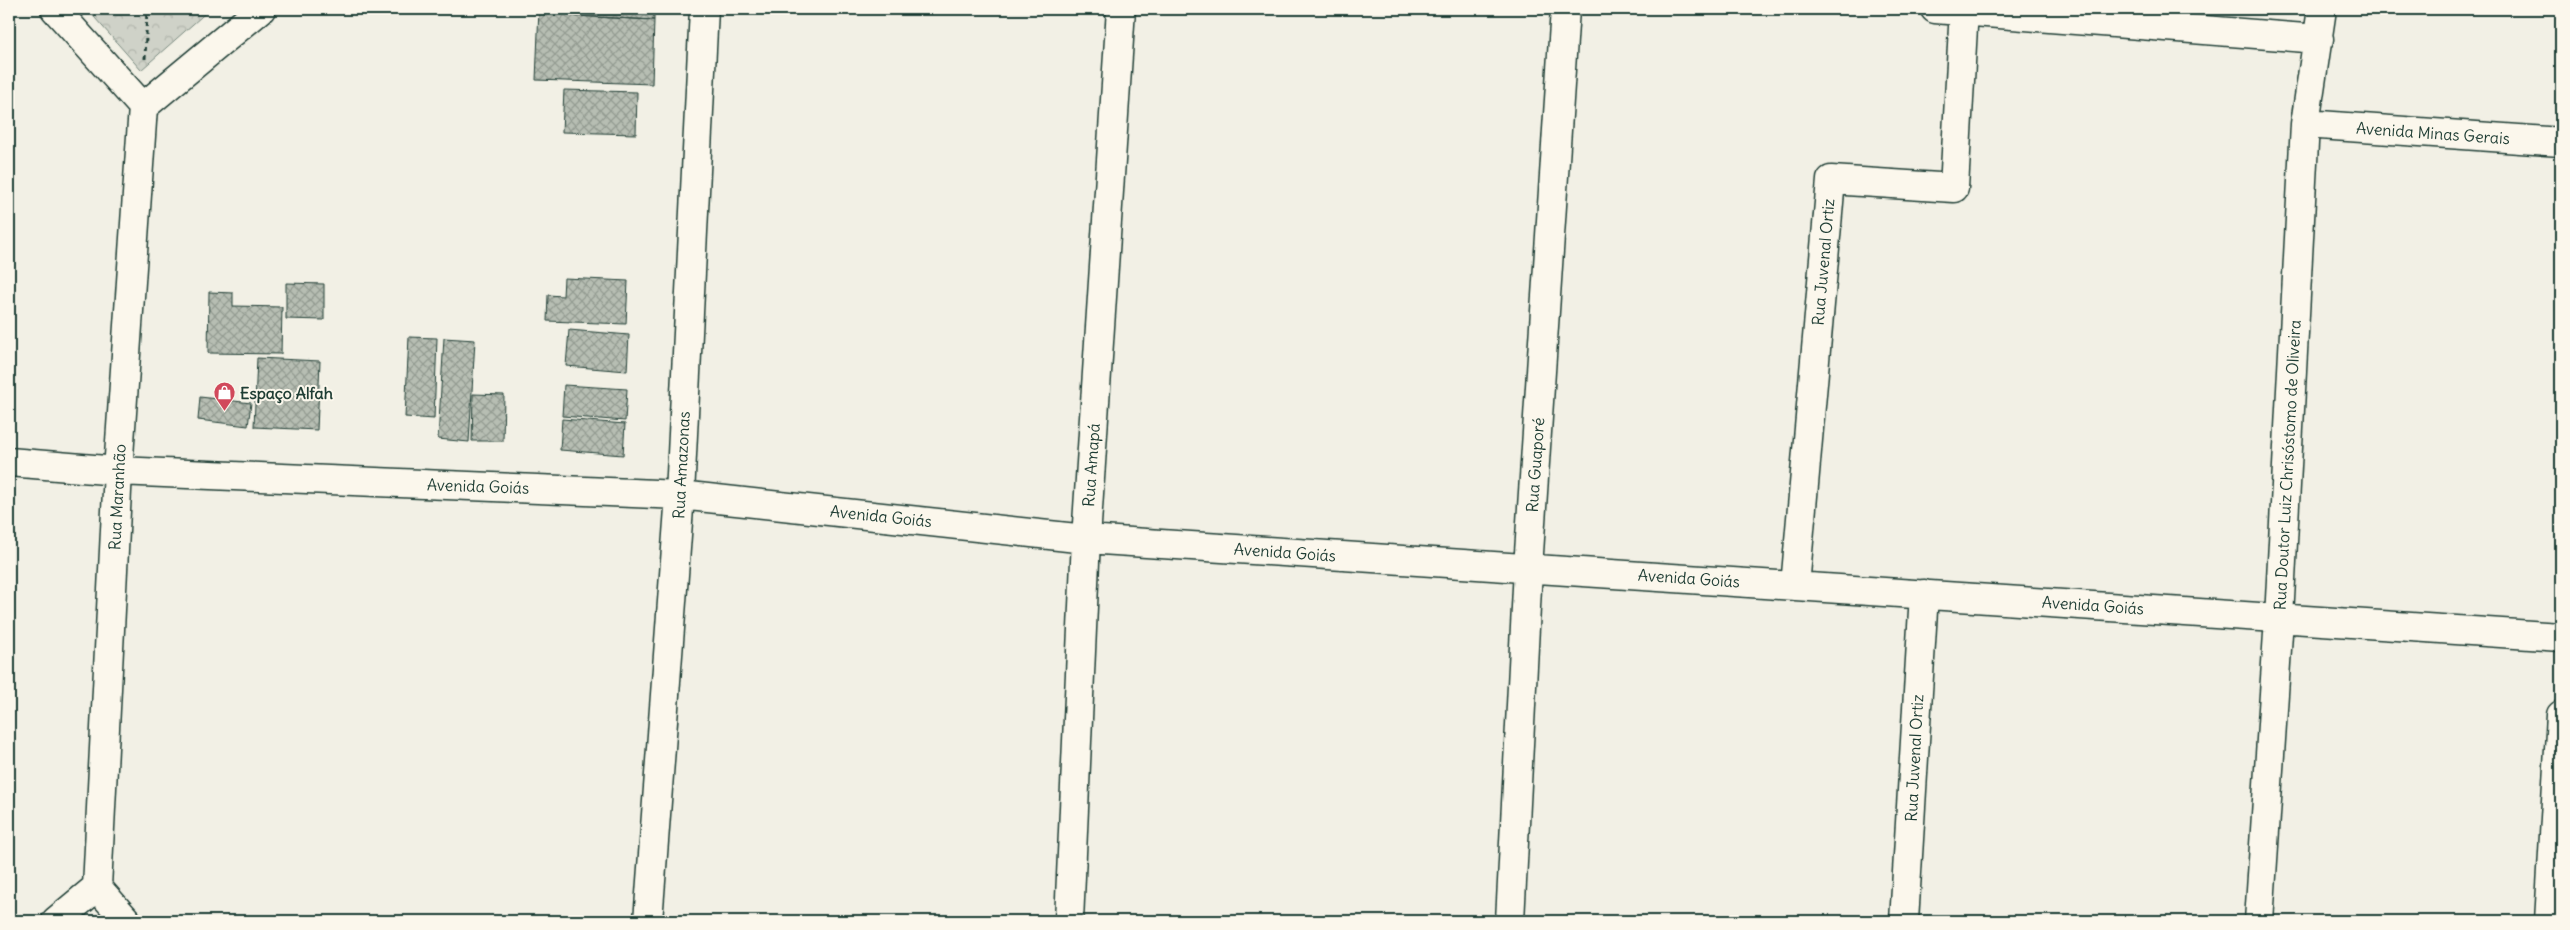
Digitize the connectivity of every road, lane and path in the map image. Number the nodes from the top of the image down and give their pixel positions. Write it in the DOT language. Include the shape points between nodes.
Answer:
graph roads {
  1 [pos="55,9"];
  2 [pos="261,9"];
  3 [pos="704,9"];
  4 [pos="1121,9"];
  5 [pos="1565,9"];
  6 [pos="1934,9"];
  7 [pos="2322,9"];
  8 [pos="1964,10"];
  9 [pos="2319,38"];
  10 [pos="143,107"];
  11 [pos="2305,124"];
  12 [pos="2561,142"];
  13 [pos="9,462"];
  14 [pos="118,471"];
  15 [pos="680,494"];
  16 [pos="1086,539"];
  17 [pos="1528,568"];
  18 [pos="1795,586"];
  19 [pos="1924,594"];
  20 [pos="2279,618"];
  21 [pos="2561,638"];
  22 [pos="2561,715"];
  23 [pos="97,887"];
  24 [pos="56,921"];
  25 [pos="127,921"];
  26 [pos="648,921"];
  27 [pos="1069,921"];
  28 [pos="1510,921"];
  29 [pos="1904,921"];
  30 [pos="2259,921"];
  31 [pos="2549,921"];
  1 -- 10 [label="street"];
  2 -- 10 [label="street"];
  3 -- 15 [label="street, Rua Amazonas"];
  4 -- 16 [label="street, Rua Amapá"];
  5 -- 17 [label="street, Rua Guaporé"];
  6 -- 8 [label="street"];
  7 -- 9 [label="street, Rua Doutor Luiz Chrisóstomo de Oliveira"];
  8 -- 9 [label="street"];
  8 -- 18 [label="street, Rua Juvenal Ortiz" via="1954,188 1831,180"];
  9 -- 11 [label="street, Rua Doutor Luiz Chrisóstomo de Oliveira"];
  10 -- 14 [label="street, Rua Maranhão"];
  11 -- 12 [label="street, Avenida Minas Gerais"];
  11 -- 20 [label="street, Rua Doutor Luiz Chrisóstomo de Oliveira"];
  13 -- 14 [label="street, Avenida Goiás"];
  14 -- 15 [label="street, Avenida Goiás"];
  14 -- 23 [label="street, Rua Maranhão"];
  15 -- 16 [label="street, Avenida Goiás"];
  15 -- 26 [label="street, Rua Amazonas"];
  16 -- 17 [label="street, Avenida Goiás"];
  16 -- 27 [label="street, Rua Amapá"];
  17 -- 18 [label="street, Avenida Goiás"];
  17 -- 28 [label="street, Rua Guaporé"];
  18 -- 19 [label="street, Avenida Goiás"];
  19 -- 20 [label="street, Avenida Goiás"];
  19 -- 29 [label="street, Rua Juvenal Ortiz"];
  20 -- 21 [label="street, Avenida Goiás"];
  20 -- 30 [label="street, Rua Doutor Luiz Chrisóstomo de Oliveira"];
  22 -- 31 [label="street"];
  23 -- 24 [label="street"];
  23 -- 25 [label="street"];
}
